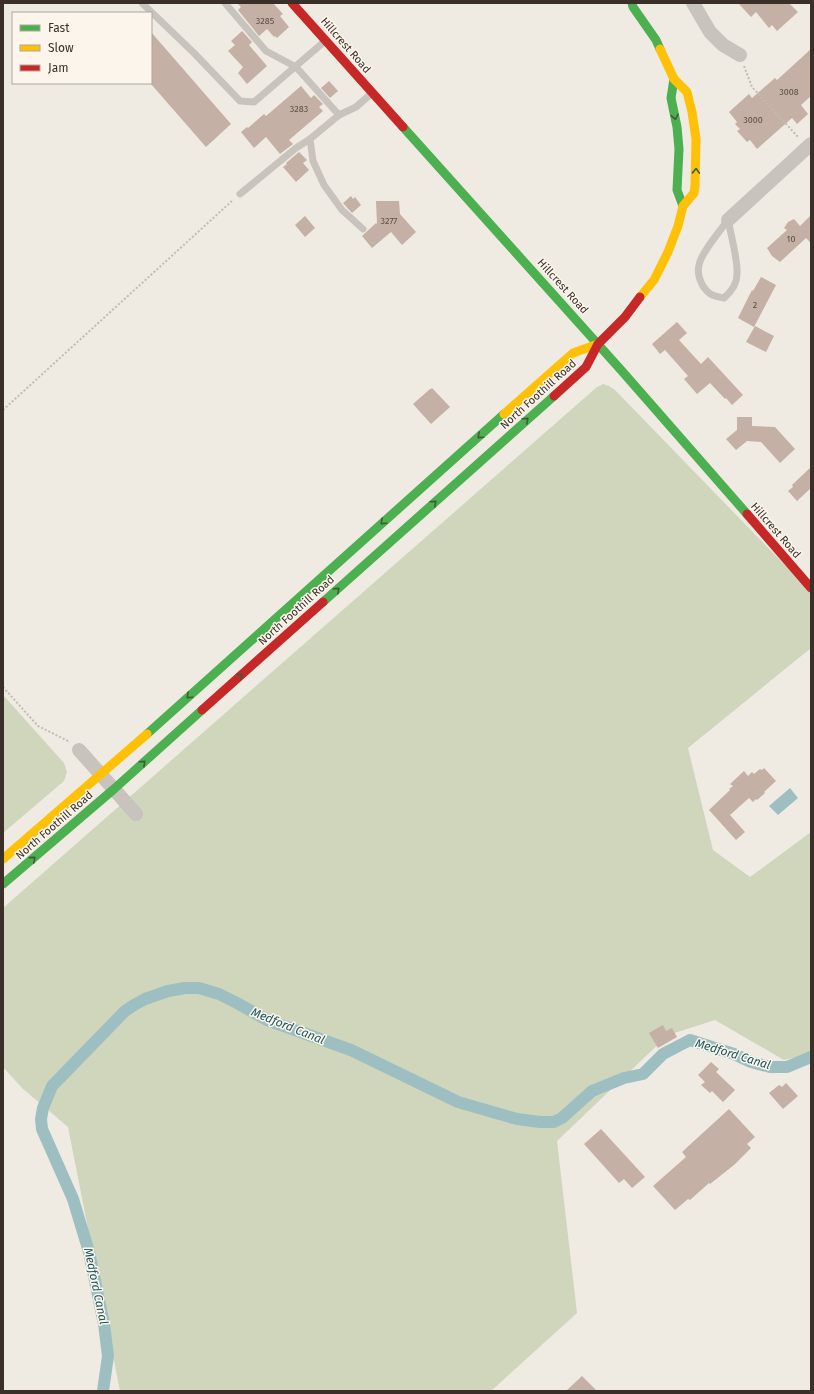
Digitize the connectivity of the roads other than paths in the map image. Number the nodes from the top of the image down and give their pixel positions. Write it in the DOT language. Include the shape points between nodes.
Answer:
graph roads {
  1 [pos="142,3"];
  2 [pos="225,3"];
  3 [pos="292,3"];
  4 [pos="693,3"];
  5 [pos="630,6"];
  6 [pos="151,12"];
  7 [pos="152,13"];
  8 [pos="326,41"];
  9 [pos="740,55"];
  10 [pos="296,67"];
  11 [pos="674,79"];
  12 [pos="372,93"];
  13 [pos="339,115"];
  14 [pos="310,139"];
  15 [pos="809,146"];
  16 [pos="240,194"];
  17 [pos="684,206"];
  18 [pos="728,220"];
  19 [pos="363,229"];
  20 [pos="598,344"];
  21 [pos="811,588"];
  22 [pos="79,750"];
  23 [pos="101,775"];
  24 [pos="114,789"];
  25 [pos="136,814"];
  26 [pos="3,859"];
  27 [pos="3,884"];
  1 -- 6 [label="lane"];
  2 -- 10 [label="lane" via="266,51"];
  3 -- 8 [label="main road, Hillcrest Road"];
  4 -- 9 [label="street" via="710,32 723,46"];
  5 -- 11 [label="main road" via="656,40"];
  7 -- 10 [label="lane" via="240,101 254,102"];
  8 -- 10 [label="lane"];
  8 -- 12 [label="main road, Hillcrest Road"];
  10 -- 13 [label="lane"];
  11 -- 17 [label="main road, one-way" via="671,98 678,149 677,190"];
  17 -- 11 [label="main road, one-way" via="694,193 696,139 687,92"];
  12 -- 13 [label="lane" via="356,107"];
  12 -- 20 [label="main road, Hillcrest Road"];
  13 -- 14 [label="lane"];
  14 -- 16 [label="lane"];
  14 -- 19 [label="lane" via="313,161 324,185 342,210"];
  15 -- 18 [label="street"];
  17 -- 20 [label="main road" via="668,252 654,280 625,317"];
  18 -- 18 [label="lane" via="710,243 699,264 699,278 706,290 714,296 724,298 735,284 737,274"];
  20 -- 21 [label="main road, Hillcrest Road"];
  20 -- 23 [label="main road, North Foothill Road, one-way" via="574,353"];
  24 -- 20 [label="main road, North Foothill Road, one-way" via="586,367"];
  22 -- 23 [label="street"];
  23 -- 24 [label="street"];
  23 -- 26 [label="main road, North Foothill Road"];
  24 -- 25 [label="street"];
  27 -- 24 [label="main road, North Foothill Road, one-way"];
}
